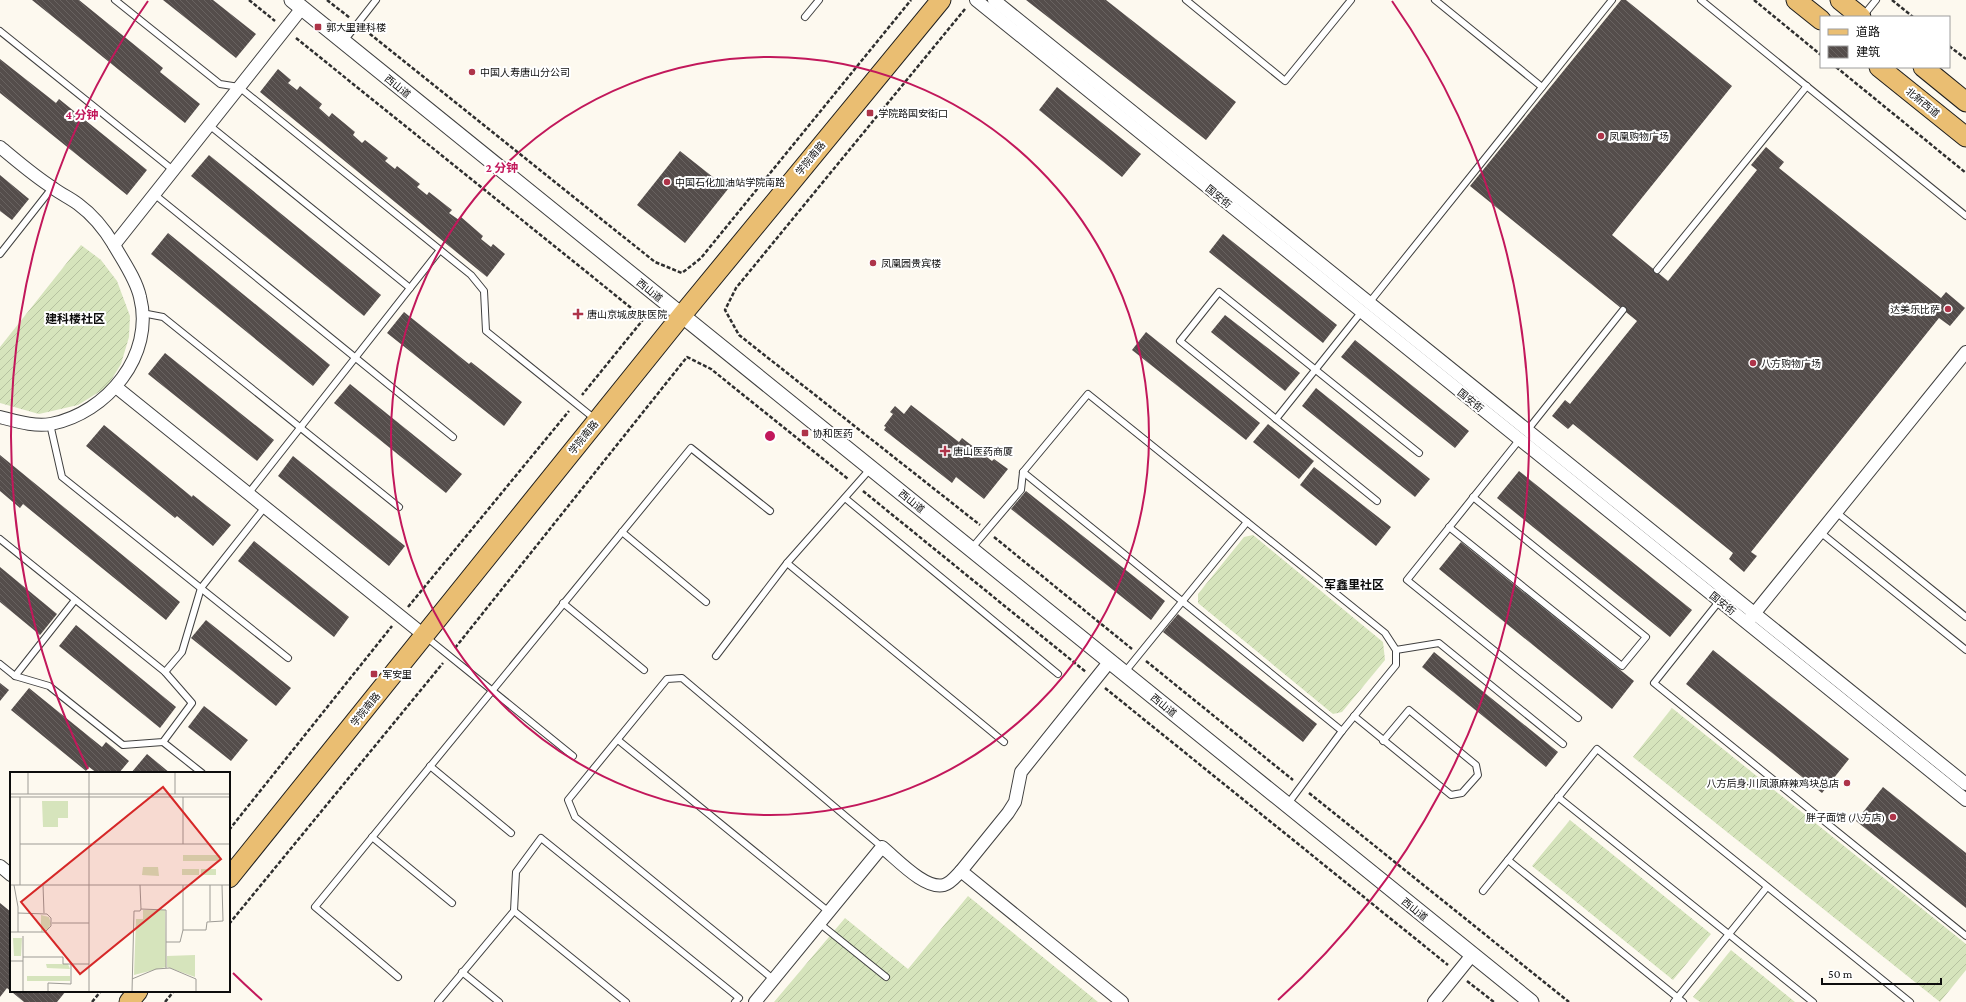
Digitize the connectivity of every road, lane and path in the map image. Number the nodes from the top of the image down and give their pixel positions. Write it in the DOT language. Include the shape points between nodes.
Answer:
graph roads {
  1 [pos="115,0"];
  2 [pos="249,0"];
  3 [pos="327,0"];
  4 [pos="376,0"];
  5 [pos="819,0"];
  6 [pos="911,0"];
  7 [pos="941,0"];
  8 [pos="994,0"];
  9 [pos="1186,0"];
  10 [pos="1351,0"];
  11 [pos="1435,0"];
  12 [pos="1612,0"];
  13 [pos="1702,0"];
  14 [pos="1754,0"];
  15 [pos="1796,0"];
  16 [pos="1840,0"];
  17 [pos="1876,0"];
  18 [pos="1892,0"];
  19 [pos="972,3"];
  20 [pos="297,4"];
  21 [pos="1861,16"];
  22 [pos="1863,16"];
  23 [pos="1912,16"];
  24 [pos="805,17"];
  25 [pos="1820,19"];
  26 [pos="357,24"];
  27 [pos="285,29"];
  28 [pos="0,31"];
  29 [pos="343,41"];
  30 [pos="1950,47"];
  31 [pos="1820,54"];
  32 [pos="1966,59"];
  33 [pos="1837,68"];
  34 [pos="1881,68"];
  35 [pos="1924,68"];
  36 [pos="1807,86"];
  37 [pos="240,87"];
  38 [pos="1542,87"];
  39 [pos="1966,102"];
  40 [pos="209,125"];
  41 [pos="1966,137"];
  42 [pos="0,147"];
  43 [pos="173,170"];
  44 [pos="1966,173"];
  45 [pos="52,188"];
  46 [pos="154,194"];
  47 [pos="1966,216"];
  48 [pos="114,245"];
  49 [pos="440,250"];
  50 [pos="0,254"];
  51 [pos="1657,270"];
  52 [pos="410,288"];
  53 [pos="1370,302"];
  54 [pos="725,310"];
  55 [pos="1623,310"];
  56 [pos="1362,312"];
  57 [pos="142,313"];
  58 [pos="682,315"];
  59 [pos="1966,352"];
  60 [pos="686,357"];
  61 [pos="355,358"];
  62 [pos="1316,370"];
  63 [pos="116,387"];
  64 [pos="575,403"];
  65 [pos="0,417"];
  66 [pos="1276,419"];
  67 [pos="597,420"];
  68 [pos="50,424"];
  69 [pos="300,427"];
  70 [pos="1524,435"];
  71 [pos="453,437"];
  72 [pos="1419,453"];
  73 [pos="871,468"];
  74 [pos="1023,472"];
  75 [pos="248,494"];
  76 [pos="1473,497"];
  77 [pos="845,498"];
  78 [pos="1377,501"];
  79 [pos="399,506"];
  80 [pos="265,507"];
  81 [pos="770,511"];
  82 [pos="1836,512"];
  83 [pos="1247,522"];
  84 [pos="1449,527"];
  85 [pos="622,532"];
  86 [pos="1820,532"];
  87 [pos="0,540"];
  88 [pos="971,549"];
  89 [pos="787,563"];
  90 [pos="200,588"];
  91 [pos="1724,596"];
  92 [pos="75,600"];
  93 [pos="1183,601"];
  94 [pos="706,602"];
  95 [pos="564,603"];
  96 [pos="400,616"];
  97 [pos="1966,617"];
  98 [pos="1751,618"];
  99 [pos="425,636"];
  100 [pos="1396,650"];
  101 [pos="1966,650"];
  102 [pos="449,655"];
  103 [pos="716,656"];
  104 [pos="288,658"];
  105 [pos="1110,662"];
  106 [pos="0,664"];
  107 [pos="644,670"];
  108 [pos="165,672"];
  109 [pos="1124,673"];
  110 [pos="1058,674"];
  111 [pos="15,676"];
  112 [pos="492,690"];
  113 [pos="1354,716"];
  114 [pos="1578,718"];
  115 [pos="1342,731"];
  116 [pos="618,740"];
  117 [pos="1383,741"];
  118 [pos="163,742"];
  119 [pos="1004,742"];
  120 [pos="1563,744"];
  121 [pos="573,756"];
  122 [pos="430,766"];
  123 [pos="201,772"];
  124 [pos="1966,784"];
  125 [pos="1558,797"];
  126 [pos="1966,800"];
  127 [pos="1287,805"];
  128 [pos="230,829"];
  129 [pos="511,834"];
  130 [pos="372,837"];
  131 [pos="882,847"];
  132 [pos="1508,860"];
  133 [pos="0,866"];
  134 [pos="961,871"];
  135 [pos="10,874"];
  136 [pos="230,877"];
  137 [pos="1767,887"];
  138 [pos="1483,891"];
  139 [pos="452,903"];
  140 [pos="514,910"];
  141 [pos="829,912"];
  142 [pos="230,923"];
  143 [pos="819,923"];
  144 [pos="1729,934"];
  145 [pos="1966,936"];
  146 [pos="1472,955"];
  147 [pos="462,972"];
  148 [pos="398,977"];
  149 [pos="886,977"];
  150 [pos="773,979"];
  151 [pos="100,992"];
  152 [pos="137,992"];
  153 [pos="173,992"];
  154 [pos="1676,1000"];
  155 [pos="92,1002"];
  156 [pos="129,1002"];
  157 [pos="165,1002"];
  158 [pos="438,1002"];
  159 [pos="499,1002"];
  160 [pos="626,1002"];
  161 [pos="735,1002"];
  162 [pos="755,1002"];
  163 [pos="1122,1002"];
  164 [pos="1434,1002"];
  165 [pos="1531,1002"];
  166 [pos="1683,1002"];
  167 [pos="1813,1002"];
  168 [pos="1910,1002"];
  1 -- 37 [label="lane" via="220,84"];
  2 -- 27 [label="path"];
  3 -- 26 [label="path"];
  4 -- 26 [label="lane"];
  5 -- 24 [label="lane"];
  6 -- 26 [label="path" via="702,258 682,273 654,262"];
  7 -- 58 [label="main road, 学院南路"];
  8 -- 53 [label="street, 国安街"];
  9 -- 10 [label="lane" via="1285,81"];
  11 -- 38 [label="lane"];
  12 -- 38 [label="lane"];
  13 -- 36 [label="lane"];
  14 -- 31 [label="path"];
  15 -- 25 [label="main road"];
  16 -- 21 [label="main road"];
  17 -- 22 [label="lane"];
  18 -- 23 [label="path"];
  19 -- 54 [label="path" via="736,288"];
  19 -- 56 [label="street, 国安街"];
  20 -- 27 [label="street"];
  20 -- 29 [label="street, 西山道"];
  26 -- 29 [label="lane"];
  27 -- 37 [label="street"];
  27 -- 64 [label="path" via="629,306 642,321"];
  28 -- 43 [label="lane"];
  29 -- 58 [label="street, 西山道"];
  30 -- 32 [label="path"];
  33 -- 44 [label="path"];
  34 -- 41 [label="main road, 北新西道"];
  35 -- 39 [label="main road"];
  36 -- 47 [label="lane"];
  36 -- 51 [label="lane"];
  37 -- 40 [label="street"];
  37 -- 49 [label="lane"];
  38 -- 53 [label="lane"];
  40 -- 43 [label="street"];
  40 -- 52 [label="lane"];
  42 -- 45 [label="street"];
  43 -- 46 [label="street"];
  45 -- 48 [label="street" via="79,204 100,224"];
  45 -- 50 [label="lane"];
  46 -- 48 [label="street"];
  46 -- 61 [label="lane"];
  48 -- 57 [label="street" via="140,296"];
  49 -- 52 [label="lane"];
  49 -- 64 [label="lane" via="470,275 484,291 486,331"];
  52 -- 61 [label="lane"];
  53 -- 56 [label="lane"];
  53 -- 70 [label="street, 国安街"];
  55 -- 70 [label="lane"];
  56 -- 62 [label="lane"];
  56 -- 70 [label="street, 国安街"];
  57 -- 63 [label="street" via="141,338 131,365"];
  57 -- 69 [label="lane" via="163,317"];
  58 -- 67 [label="main road, 学院南路"];
  58 -- 73 [label="street, 西山道"];
  59 -- 82 [label="street"];
  60 -- 102 [label="path"];
  61 -- 69 [label="lane"];
  61 -- 71 [label="lane"];
  62 -- 66 [label="lane"];
  62 -- 66 [label="lane" via="1219,292 1180,341"];
  62 -- 72 [label="lane"];
  63 -- 68 [label="street" via="90,409"];
  63 -- 75 [label="street"];
  64 -- 67 [label="lane"];
  64 -- 96 [label="path"];
  65 -- 68 [label="street" via="28,424"];
  66 -- 78 [label="lane"];
  67 -- 99 [label="main road, 学院南路"];
  68 -- 90 [label="lane" via="62,477"];
  69 -- 75 [label="lane"];
  69 -- 79 [label="lane"];
  70 -- 76 [label="lane"];
  70 -- 91 [label="street, 国安街"];
  73 -- 77 [label="lane"];
  73 -- 88 [label="street, 西山道"];
  74 -- 83 [label="lane" via="1088,394"];
  74 -- 88 [label="lane" via="1021,490"];
  74 -- 93 [label="lane"];
  75 -- 80 [label="street"];
  76 -- 84 [label="lane"];
  76 -- 84 [label="lane" via="1646,637 1622,666"];
  77 -- 89 [label="lane"];
  77 -- 110 [label="lane"];
  80 -- 90 [label="lane"];
  80 -- 96 [label="street"];
  81 -- 85 [label="lane" via="691,448"];
  82 -- 86 [label="street"];
  82 -- 97 [label="lane"];
  83 -- 93 [label="lane"];
  83 -- 100 [label="lane" via="1385,632"];
  84 -- 114 [label="lane" via="1407,580"];
  85 -- 94 [label="lane"];
  85 -- 95 [label="lane"];
  86 -- 98 [label="street"];
  86 -- 101 [label="lane"];
  87 -- 92 [label="lane"];
  88 -- 105 [label="street, 西山道"];
  89 -- 103 [label="lane"];
  89 -- 119 [label="lane"];
  90 -- 104 [label="lane"];
  90 -- 108 [label="lane" via="182,652"];
  91 -- 98 [label="street, 国安街"];
  91 -- 145 [label="lane" via="1654,683"];
  92 -- 108 [label="lane"];
  92 -- 111 [label="lane"];
  93 -- 109 [label="lane"];
  93 -- 115 [label="lane"];
  95 -- 107 [label="lane"];
  95 -- 112 [label="lane"];
  96 -- 99 [label="street"];
  96 -- 128 [label="path"];
  98 -- 124 [label="street, 国安街"];
  98 -- 126 [label="street, 国安街"];
  99 -- 102 [label="lane"];
  99 -- 136 [label="main road, 学院南路"];
  100 -- 113 [label="lane" via="1396,665"];
  100 -- 120 [label="lane" via="1439,643"];
  102 -- 112 [label="lane"];
  102 -- 142 [label="path"];
  105 -- 109 [label="street, 西山道"];
  105 -- 134 [label="street" via="1021,772 1014,802 1008,813"];
  106 -- 111 [label="lane"];
  108 -- 118 [label="lane" via="192,703"];
  109 -- 127 [label="street, 西山道"];
  111 -- 118 [label="lane" via="49,686 123,746"];
  112 -- 121 [label="lane"];
  112 -- 122 [label="lane"];
  113 -- 115 [label="lane"];
  113 -- 117 [label="lane"];
  115 -- 127 [label="lane"];
  116 -- 131 [label="lane" via="667,679 682,678"];
  116 -- 141 [label="lane"];
  116 -- 150 [label="lane" via="568,800 575,817"];
  117 -- 117 [label="lane" via="1451,795 1462,793 1478,775 1476,765 1409,710"];
  118 -- 123 [label="lane"];
  122 -- 129 [label="lane"];
  122 -- 130 [label="lane"];
  125 -- 132 [label="lane"];
  125 -- 137 [label="lane" via="1597,749"];
  125 -- 144 [label="lane"];
  127 -- 146 [label="street, 西山道"];
  130 -- 139 [label="lane"];
  130 -- 148 [label="lane" via="315,907"];
  131 -- 134 [label="street" via="924,882 934,886 945,885"];
  131 -- 141 [label="street"];
  132 -- 138 [label="lane"];
  132 -- 154 [label="lane"];
  133 -- 135 [label="street"];
  134 -- 163 [label="street"];
  137 -- 144 [label="lane"];
  137 -- 168 [label="lane"];
  140 -- 147 [label="lane"];
  140 -- 160 [label="lane"];
  140 -- 161 [label="lane" via="516,872 541,838 739,998"];
  141 -- 143 [label="street"];
  143 -- 149 [label="lane"];
  143 -- 150 [label="street"];
  144 -- 154 [label="lane"];
  144 -- 167 [label="lane"];
  146 -- 164 [label="street"];
  146 -- 165 [label="street, 西山道"];
  147 -- 158 [label="lane"];
  147 -- 159 [label="lane"];
  150 -- 162 [label="street"];
  151 -- 155 [label="path"];
  152 -- 156 [label="main road"];
  153 -- 157 [label="path"];
  154 -- 166 [label="lane"];
}
